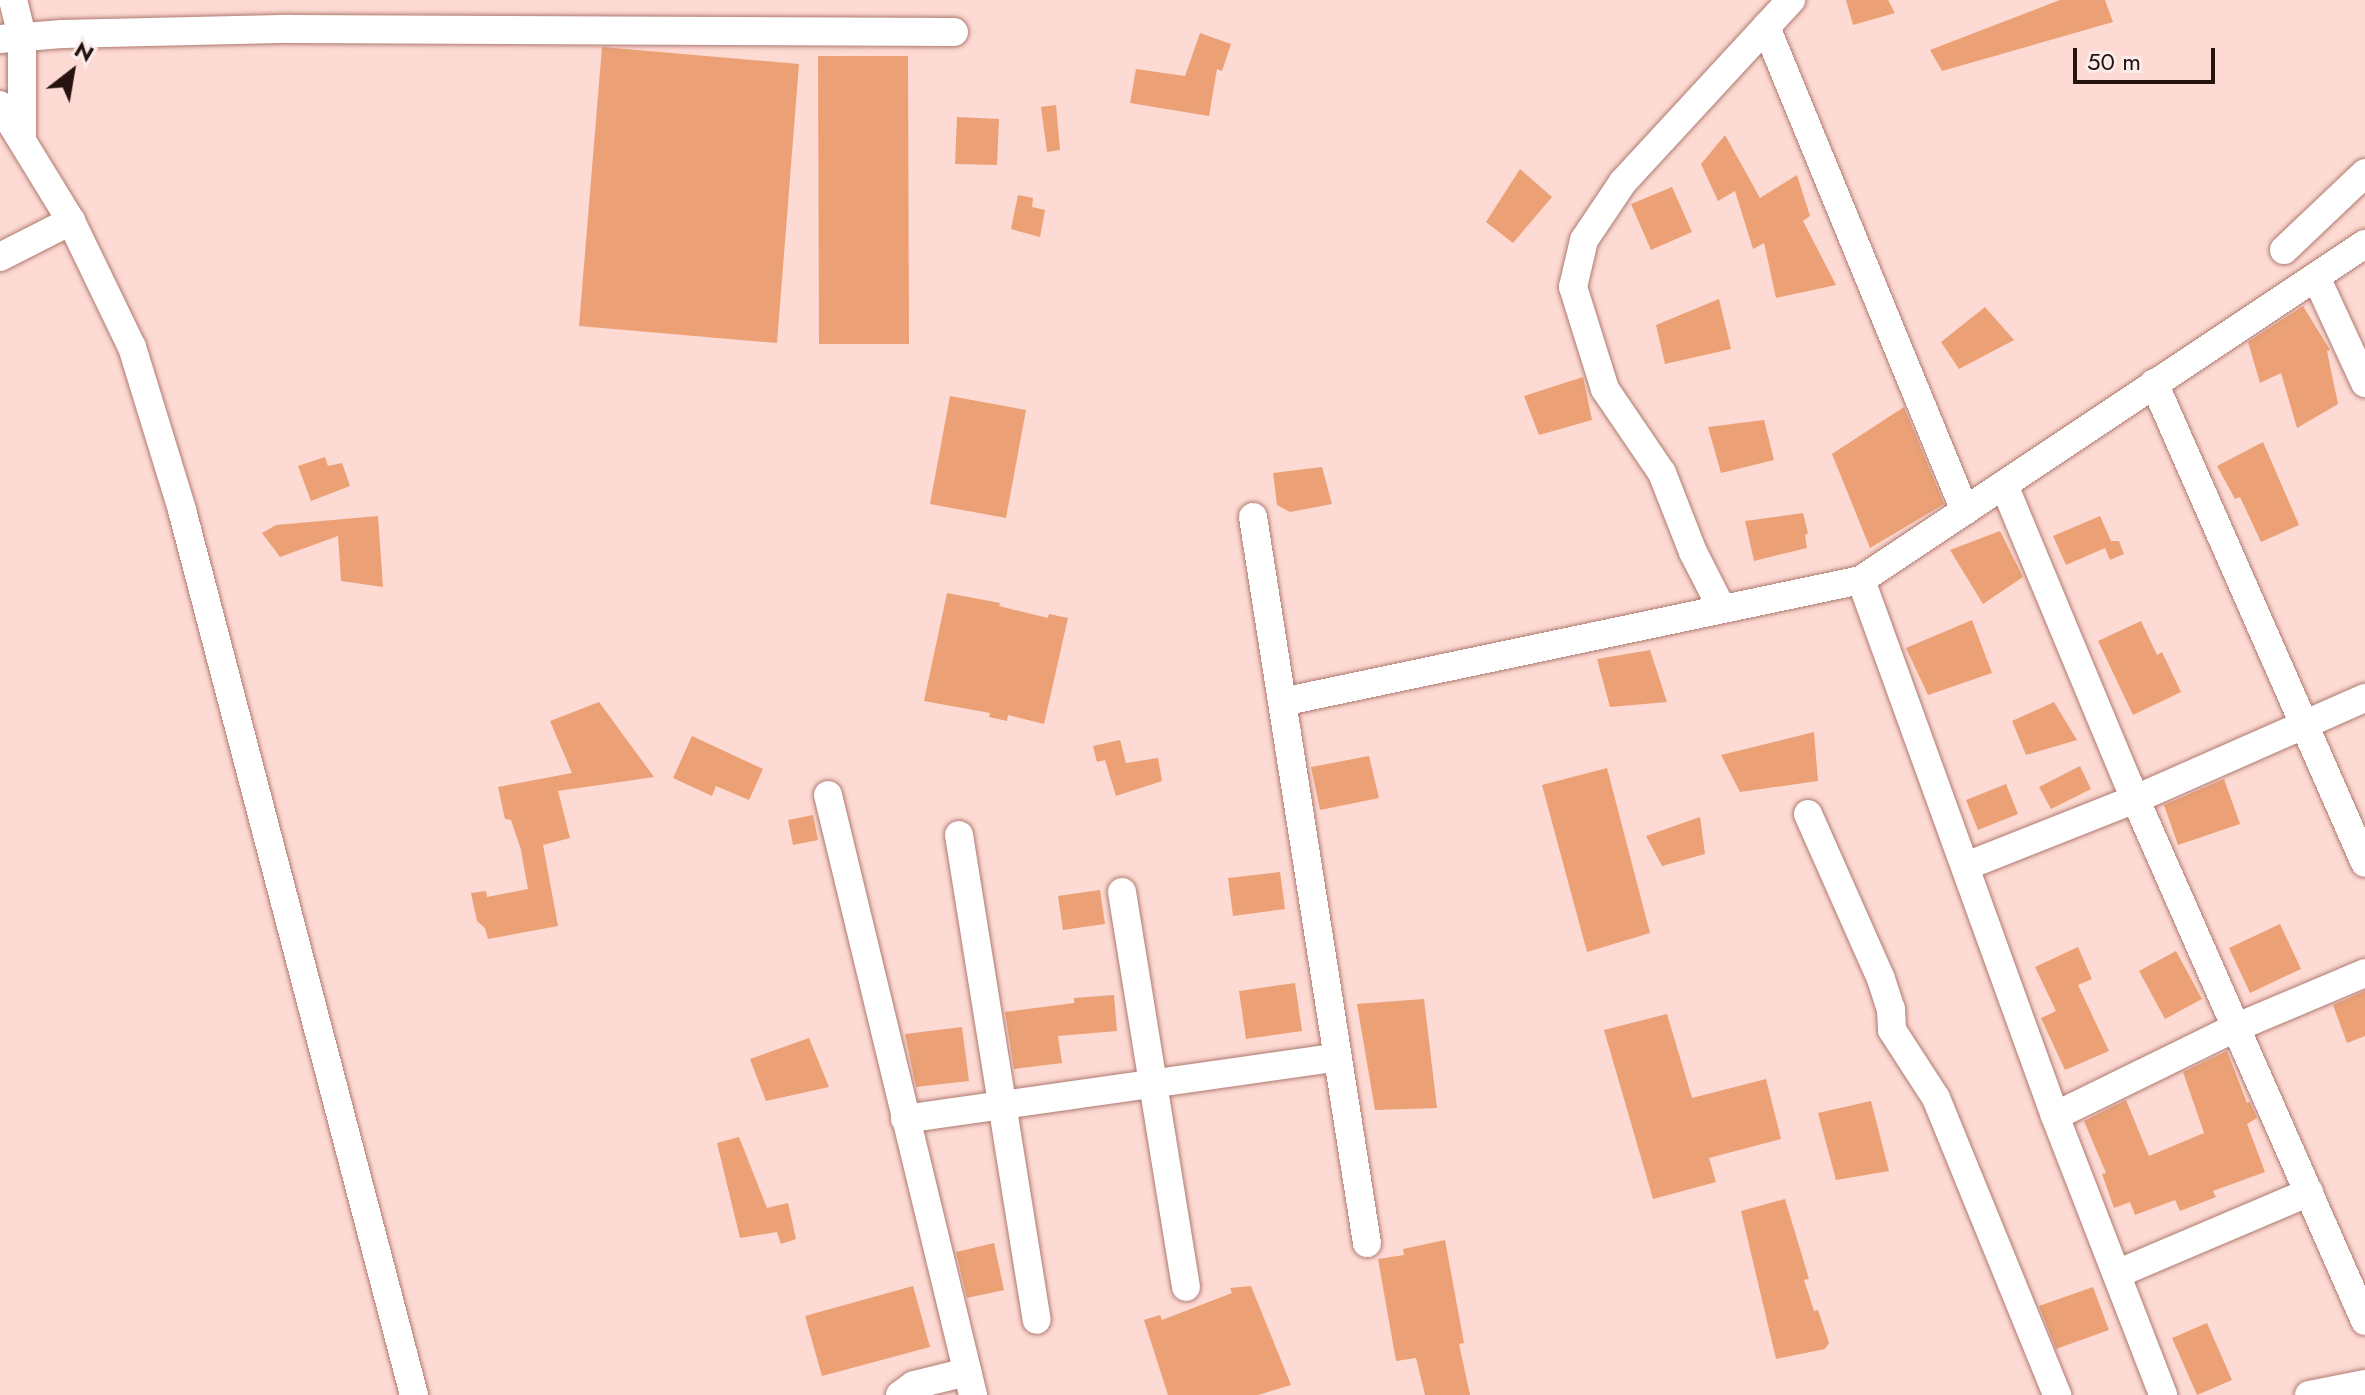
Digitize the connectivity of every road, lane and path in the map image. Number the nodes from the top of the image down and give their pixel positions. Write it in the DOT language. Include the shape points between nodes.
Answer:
graph roads {
  1 [pos="13,0"];
  2 [pos="1791,0"];
  3 [pos="1766,27"];
  4 [pos="954,32"];
  5 [pos="11,38"];
  6 [pos="0,105"];
  7 [pos="22,138"];
  8 [pos="2365,173"];
  9 [pos="71,221"];
  10 [pos="2365,244"];
  11 [pos="2284,250"];
  12 [pos="0,257"];
  13 [pos="2316,277"];
  14 [pos="2154,383"];
  15 [pos="2365,383"];
  16 [pos="2004,485"];
  17 [pos="1965,511"];
  18 [pos="1253,517"];
  19 [pos="1861,580"];
  20 [pos="1722,609"];
  21 [pos="2365,698"];
  22 [pos="1282,702"];
  23 [pos="2303,725"];
  24 [pos="828,795"];
  25 [pos="2138,798"];
  26 [pos="1808,814"];
  27 [pos="959,835"];
  28 [pos="2365,863"];
  29 [pos="1966,866"];
  30 [pos="1122,892"];
  31 [pos="2365,973"];
  32 [pos="2235,1028"];
  33 [pos="1336,1058"];
  34 [pos="1155,1083"];
  35 [pos="1001,1105"];
  36 [pos="2055,1116"];
  37 [pos="905,1119"];
  38 [pos="2309,1192"];
  39 [pos="1367,1243"];
  40 [pos="2117,1274"];
  41 [pos="1186,1287"];
  42 [pos="1037,1320"];
  43 [pos="2365,1321"];
  44 [pos="970,1383"];
  45 [pos="2365,1384"];
  46 [pos="414,1395"];
  47 [pos="900,1395"];
  48 [pos="2057,1395"];
  49 [pos="2163,1395"];
  50 [pos="2309,1395"];
  1 -- 5 [label="street"];
  2 -- 3 [label="street"];
  3 -- 17 [label="street"];
  3 -- 20 [label="street" via="1623,182 1584,240 1573,287 1605,389 1662,473"];
  4 -- 5 [label="street" via="291,29"];
  5 -- 7 [label="street"];
  6 -- 7 [label="street"];
  7 -- 9 [label="street"];
  8 -- 11 [label="street"];
  9 -- 12 [label="street"];
  9 -- 46 [label="street" via="132,347 182,510"];
  10 -- 13 [label="street"];
  13 -- 14 [label="street"];
  13 -- 15 [label="street"];
  14 -- 16 [label="street"];
  14 -- 23 [label="street"];
  16 -- 17 [label="street"];
  16 -- 25 [label="street"];
  17 -- 19 [label="street"];
  18 -- 22 [label="street"];
  19 -- 20 [label="street"];
  19 -- 29 [label="street"];
  20 -- 22 [label="street"];
  21 -- 23 [label="street"];
  22 -- 33 [label="street"];
  23 -- 25 [label="street"];
  23 -- 28 [label="street"];
  24 -- 37 [label="street"];
  25 -- 29 [label="street"];
  25 -- 32 [label="street"];
  26 -- 48 [label="street" via="1881,979 1892,1030 1936,1098"];
  27 -- 35 [label="street"];
  29 -- 36 [label="street"];
  30 -- 34 [label="street"];
  31 -- 32 [label="street"];
  32 -- 36 [label="street"];
  32 -- 38 [label="street"];
  33 -- 34 [label="street"];
  33 -- 39 [label="street"];
  34 -- 35 [label="street"];
  34 -- 41 [label="street"];
  35 -- 37 [label="street"];
  35 -- 42 [label="street"];
  36 -- 40 [label="street"];
  37 -- 44 [label="street"];
  38 -- 40 [label="street"];
  38 -- 43 [label="street"];
  40 -- 49 [label="street"];
  44 -- 47 [label="street" via="914,1385"];
  45 -- 50 [label="street"];
}
